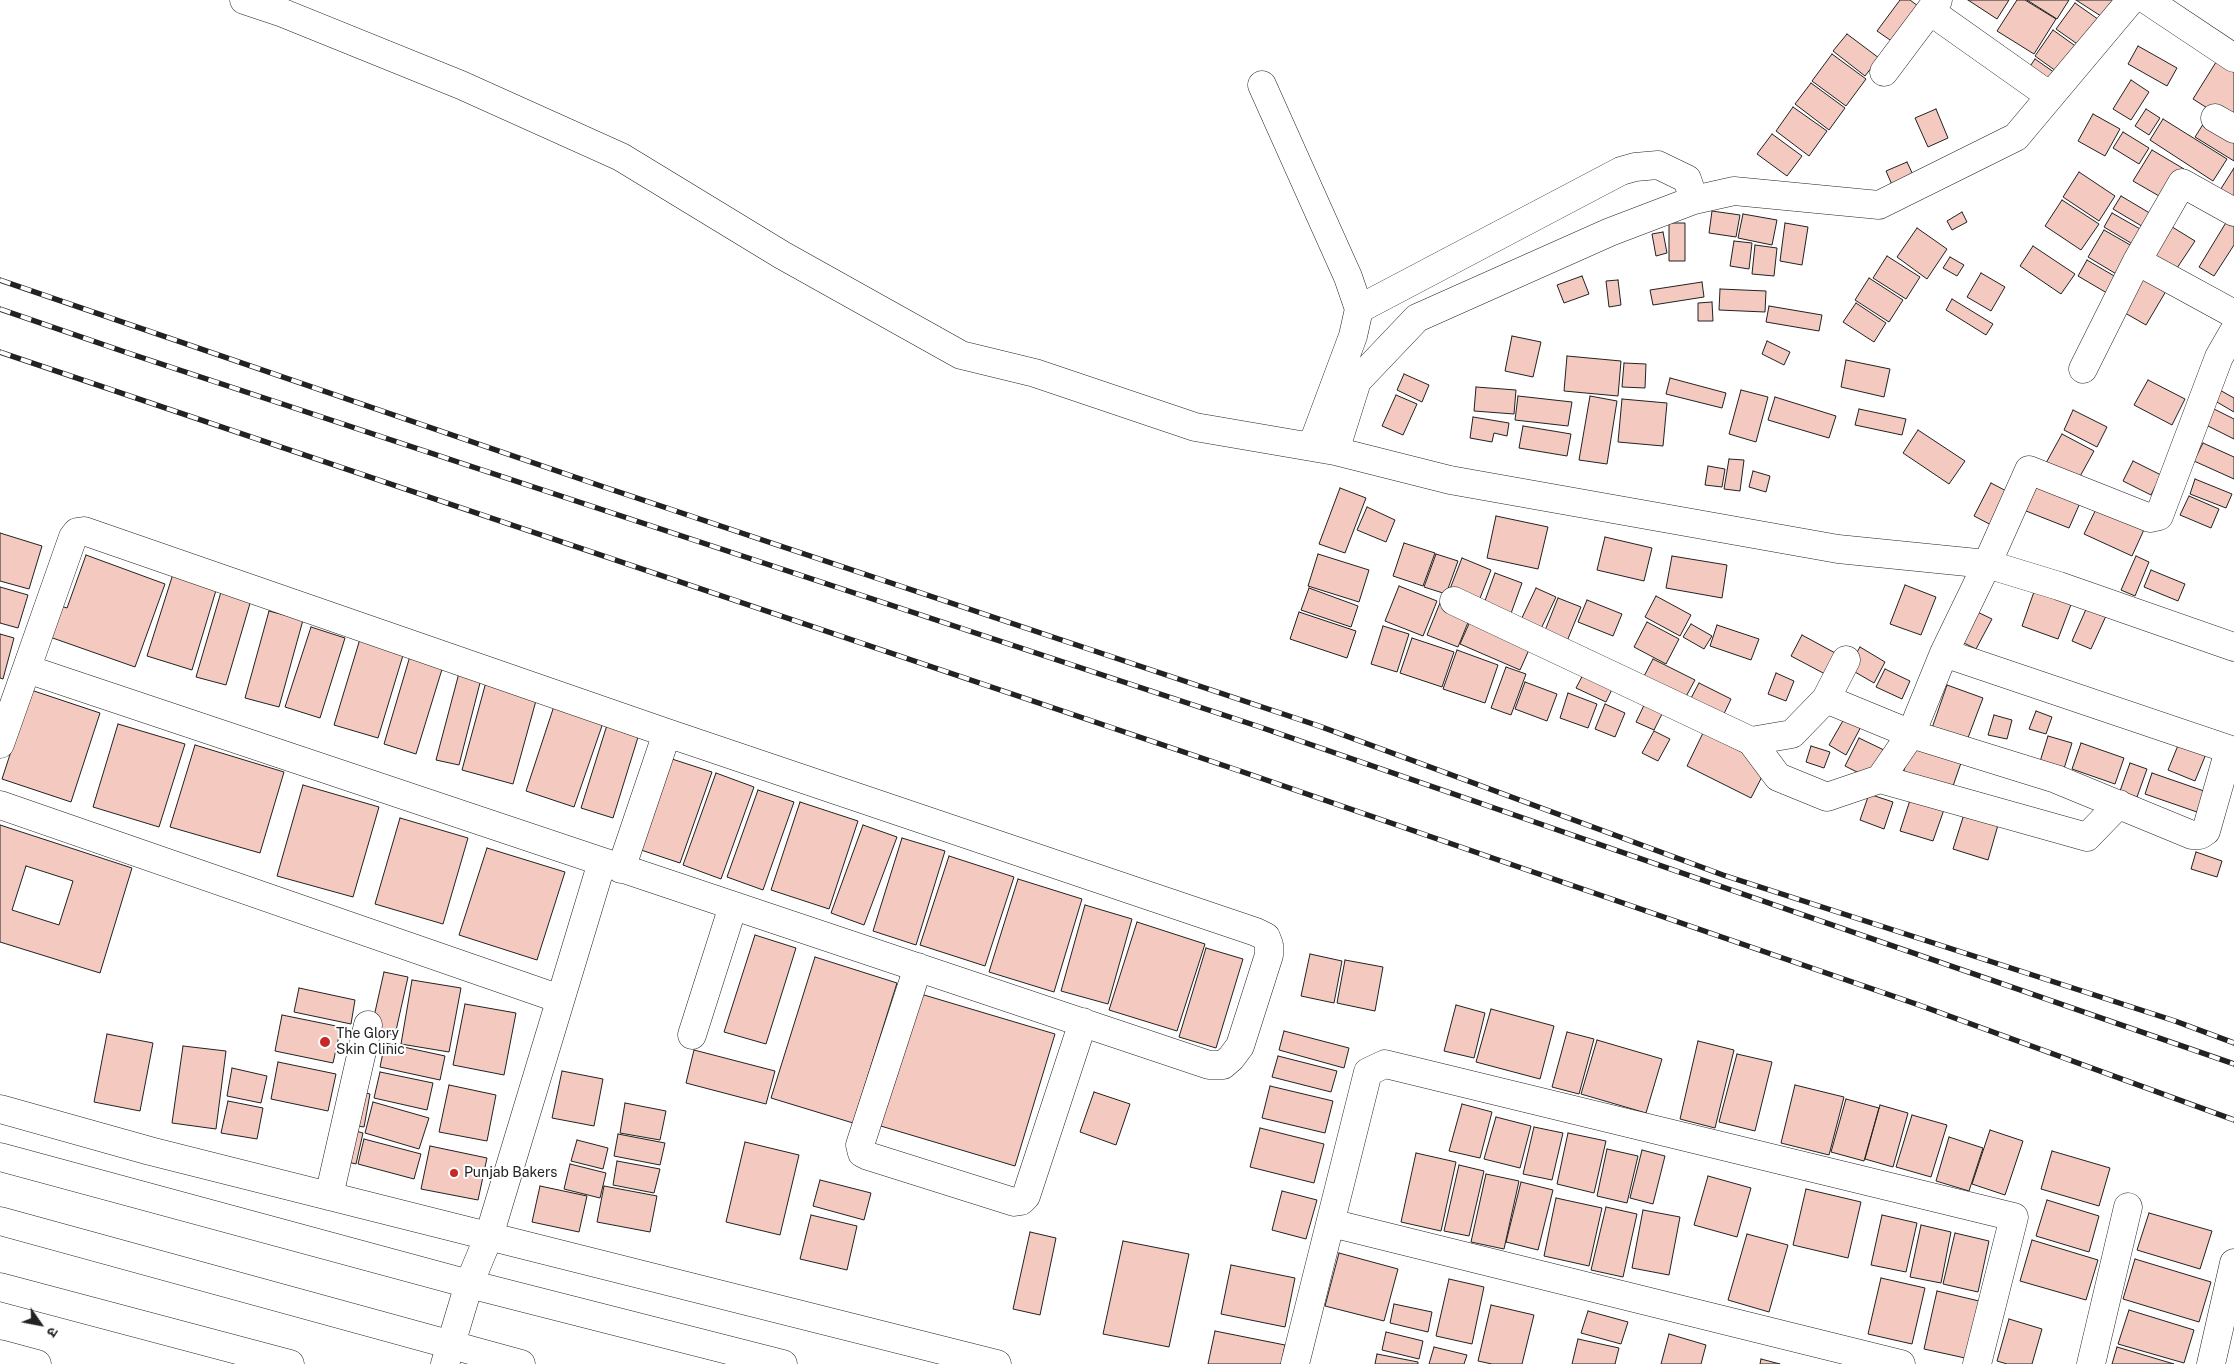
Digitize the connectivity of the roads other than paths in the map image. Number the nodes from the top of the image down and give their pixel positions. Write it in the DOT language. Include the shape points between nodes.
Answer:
graph roads {
  1 [pos="244,0"];
  2 [pos="2131,0"];
  3 [pos="2147,0"];
  4 [pos="1934,6"];
  5 [pos="2234,58"];
  6 [pos="1884,72"];
  7 [pos="1262,85"];
  8 [pos="2050,96"];
  9 [pos="1694,200"];
  10 [pos="2234,212"];
  11 [pos="2137,262"];
  12 [pos="1359,309"];
  13 [pos="2234,314"];
  14 [pos="2234,331"];
  15 [pos="2227,355"];
  16 [pos="2083,369"];
  17 [pos="1323,448"];
  18 [pos="1987,564"];
  19 [pos="1454,601"];
  20 [pos="2234,647"];
  21 [pos="1944,653"];
  22 [pos="1846,660"];
  23 [pos="27,669"];
  24 [pos="1826,699"];
  25 [pos="668,732"];
  26 [pos="1911,734"];
  27 [pos="1750,741"];
  28 [pos="0,744"];
  29 [pos="2232,750"];
  30 [pos="1880,779"];
  31 [pos="2119,804"];
  32 [pos="0,805"];
  33 [pos="612,866"];
  34 [pos="733,906"];
  35 [pos="918,967"];
  36 [pos="560,999"];
  37 [pos="1083,1022"];
  38 [pos="368,1025"];
  39 [pos="692,1035"];
  40 [pos="0,1109"];
  41 [pos="0,1158"];
  42 [pos="329,1196"];
  43 [pos="2128,1207"];
  44 [pos="0,1221"];
  45 [pos="1331,1223"];
  46 [pos="488,1236"];
  47 [pos="2234,1263"];
  48 [pos="469,1284"];
  49 [pos="0,1287"];
  50 [pos="0,1354"];
  51 [pos="448,1354"];
  52 [pos="252,1359"];
  53 [pos="37,1364"];
  54 [pos="288,1364"];
  55 [pos="521,1364"];
  56 [pos="783,1364"];
  57 [pos="997,1364"];
  58 [pos="1295,1364"];
  59 [pos="1901,1364"];
  60 [pos="1977,1364"];
  61 [pos="2091,1364"];
  62 [pos="2212,1364"];
  1 -- 17 [label="street" via="461,85 620,157 782,255 962,355 1036,373 1195,427"];
  2 -- 8 [label="street"];
  3 -- 5 [label="street"];
  4 -- 6 [label="street"];
  4 -- 8 [label="street"];
  7 -- 12 [label="street" via="1348,277"];
  8 -- 9 [label="street" via="2016,138 1879,205 1734,191"];
  9 -- 12 [label="street" via="1687,179 1658,165 1620,171"];
  9 -- 17 [label="street" via="1610,232 1417,318 1358,381"];
  10 -- 11 [label="street" via="2182,183"];
  11 -- 13 [label="street"];
  11 -- 16 [label="street"];
  12 -- 17 [label="street"];
  14 -- 15 [label="street"];
  15 -- 18 [label="street" via="2159,516 2150,518 2029,470"];
  17 -- 18 [label="street" via="1450,480 1838,549"];
  18 -- 20 [label="street"];
  18 -- 21 [label="street"];
  19 -- 27 [label="street"];
  21 -- 26 [label="street"];
  21 -- 29 [label="street"];
  22 -- 24 [label="street"];
  23 -- 25 [label="street" via="73,537 84,531"];
  23 -- 28 [label="street"];
  23 -- 33 [label="street"];
  24 -- 26 [label="street"];
  24 -- 27 [label="street" via="1792,734"];
  25 -- 33 [label="street"];
  25 -- 37 [label="street" via="1266,937 1269,955 1240,1046 1223,1065 1209,1065"];
  26 -- 30 [label="street"];
  26 -- 31 [label="street" via="2056,779"];
  27 -- 30 [label="street" via="1778,777 1827,797"];
  29 -- 31 [label="street" via="2206,832 2200,835"];
  30 -- 31 [label="street" via="2087,837"];
  32 -- 36 [label="street"];
  33 -- 34 [label="street"];
  33 -- 36 [label="street"];
  34 -- 35 [label="street"];
  34 -- 39 [label="street"];
  35 -- 37 [label="street"];
  35 -- 37 [label="street" via="860,1145 862,1153 868,1156 1014,1202 1021,1201 1026,1196"];
  36 -- 46 [label="street"];
  38 -- 42 [label="street"];
  40 -- 42 [label="street"];
  41 -- 48 [label="street"];
  42 -- 46 [label="street"];
  43 -- 61 [label="street"];
  44 -- 51 [label="street"];
  45 -- 58 [label="street"];
  45 -- 59 [label="street"];
  45 -- 60 [label="street" via="1368,1072 1385,1064 2014,1216"];
  46 -- 48 [label="street"];
  46 -- 57 [label="street"];
  47 -- 62 [label="street"];
  48 -- 51 [label="street"];
  48 -- 56 [label="street"];
  49 -- 52 [label="street"];
  50 -- 53 [label="street"];
  51 -- 55 [label="street"];
  52 -- 54 [label="street"];
}
